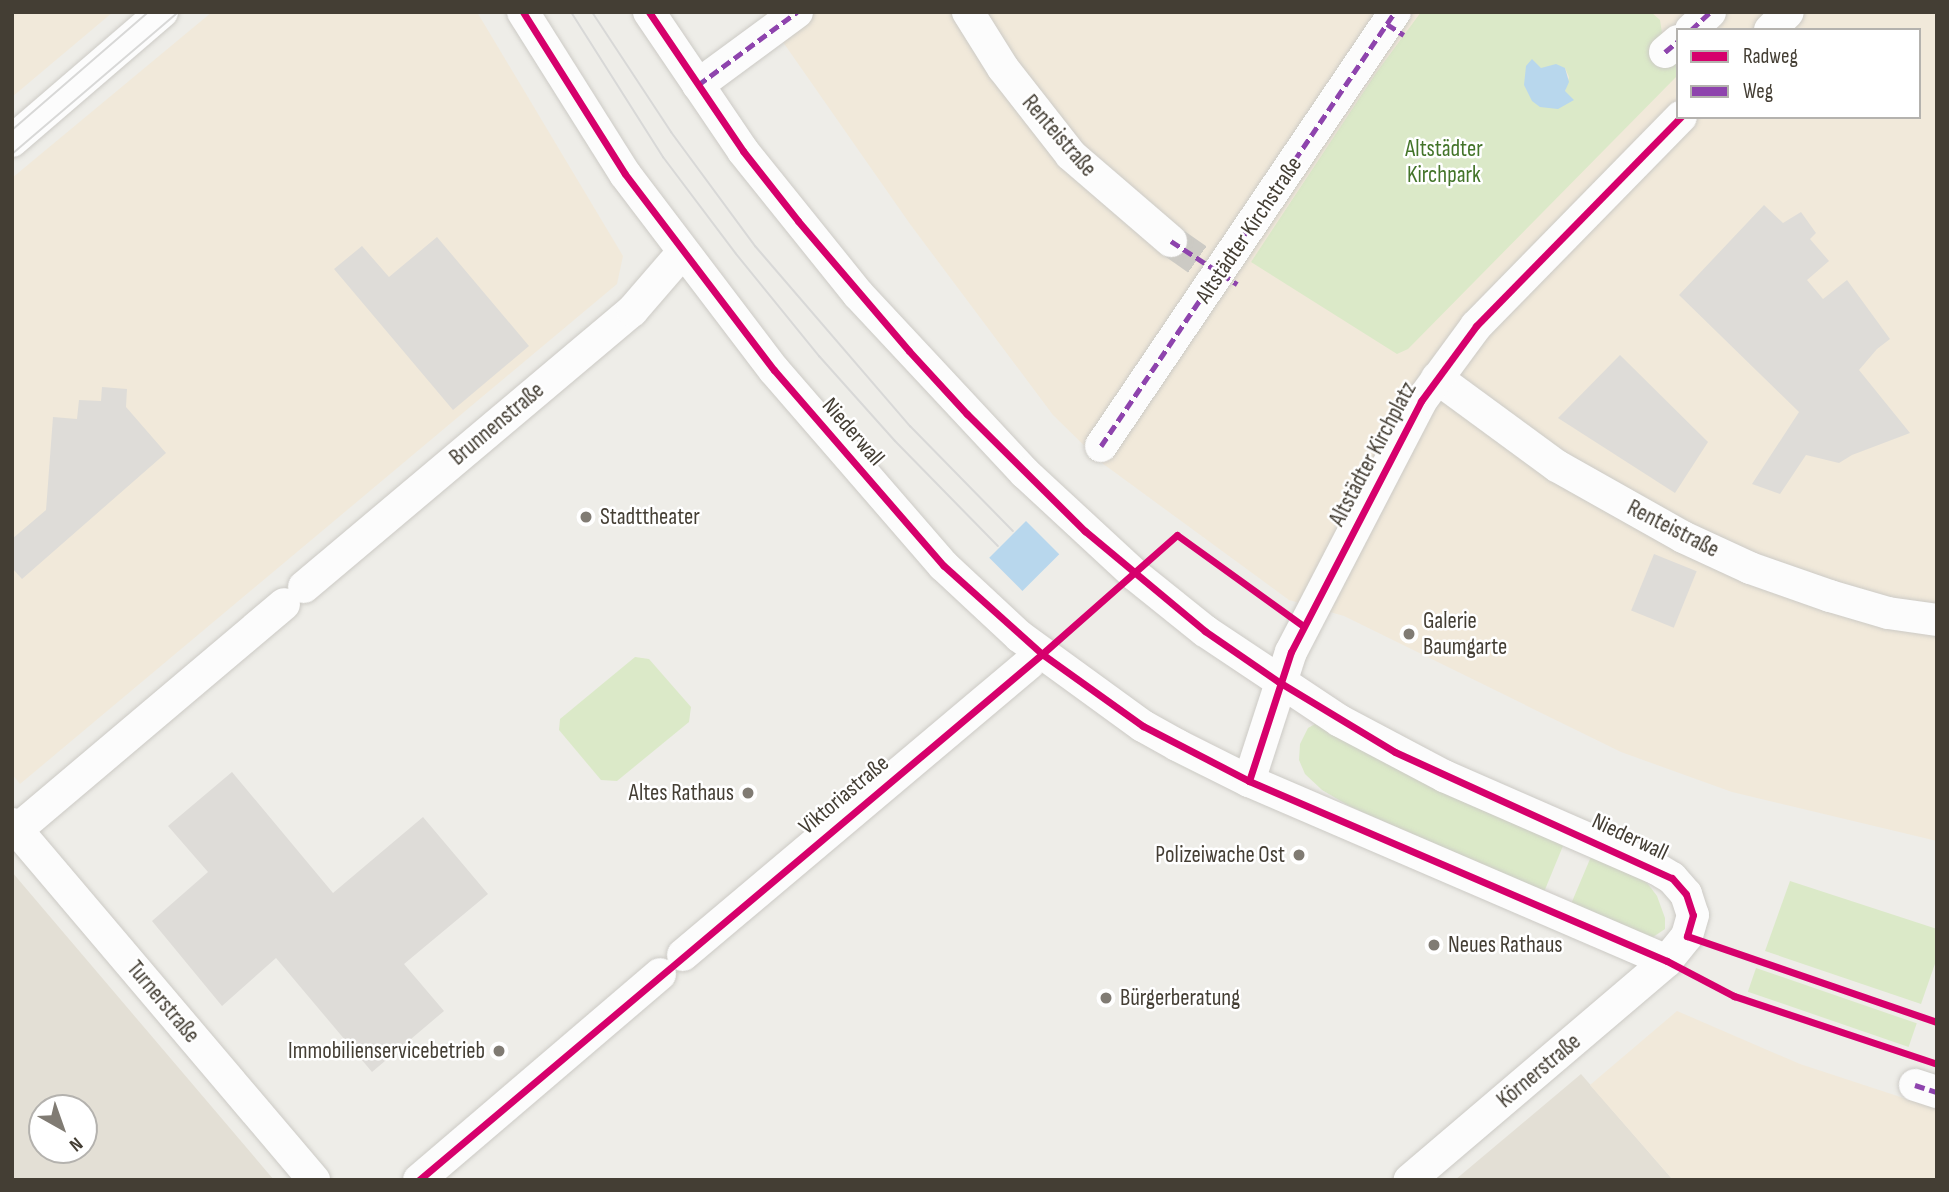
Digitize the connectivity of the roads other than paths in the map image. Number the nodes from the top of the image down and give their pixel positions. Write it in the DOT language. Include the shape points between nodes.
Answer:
graph roads {
  1 [pos="162,12"];
  2 [pos="523,12"];
  3 [pos="649,12"];
  4 [pos="797,12"];
  5 [pos="968,12"];
  6 [pos="1710,12"];
  7 [pos="1788,12"];
  8 [pos="1395,24"];
  9 [pos="1693,28"];
  10 [pos="1772,28"];
  11 [pos="698,85"];
  12 [pos="1679,119"];
  13 [pos="12,141"];
  14 [pos="1171,241"];
  15 [pos="682,253"];
  16 [pos="1437,378"];
  17 [pos="1101,446"];
  18 [pos="1937,621"];
  19 [pos="1029,664"];
  20 [pos="1279,682"];
  21 [pos="1249,781"];
  22 [pos="14,829"];
  23 [pos="1667,961"];
  24 [pos="314,1180"];
  25 [pos="419,1180"];
  26 [pos="1410,1180"];
  1 -- 13 [label="street"];
  2 -- 15 [label="street, Niederwall" via="580,107"];
  3 -- 11 [label="street, Niederwall"];
  4 -- 11 [label="street"];
  5 -- 14 [label="street, Renteistraße" via="1003,68 1071,155"];
  6 -- 9 [label="street"];
  7 -- 10 [label="street"];
  8 -- 17 [label="street, Altstädter Kirchstraße"];
  11 -- 20 [label="street, Niederwall" via="798,221 967,414 1134,574"];
  12 -- 16 [label="street, Altstädter Kirchplatz" via="1476,326"];
  15 -- 21 [label="street, Niederwall" via="774,370 969,591 1042,654 1143,726"];
  15 -- 22 [label="street, Brunnenstraße" via="632,311"];
  16 -- 18 [label="street, Renteistraße" via="1557,466 1683,537 1853,603"];
  16 -- 20 [label="street, Altstädter Kirchplatz" via="1303,626"];
  19 -- 25 [label="street, Viktoriastraße"];
  20 -- 21 [label="street"];
  20 -- 23 [label="street, Niederwall" via="1395,752 1672,878 1686,894 1693,915 1687,936"];
  21 -- 23 [label="street, Niederwall"];
  22 -- 24 [label="street, Turnerstraße"];
  23 -- 26 [label="street, Körnerstraße"];
}
